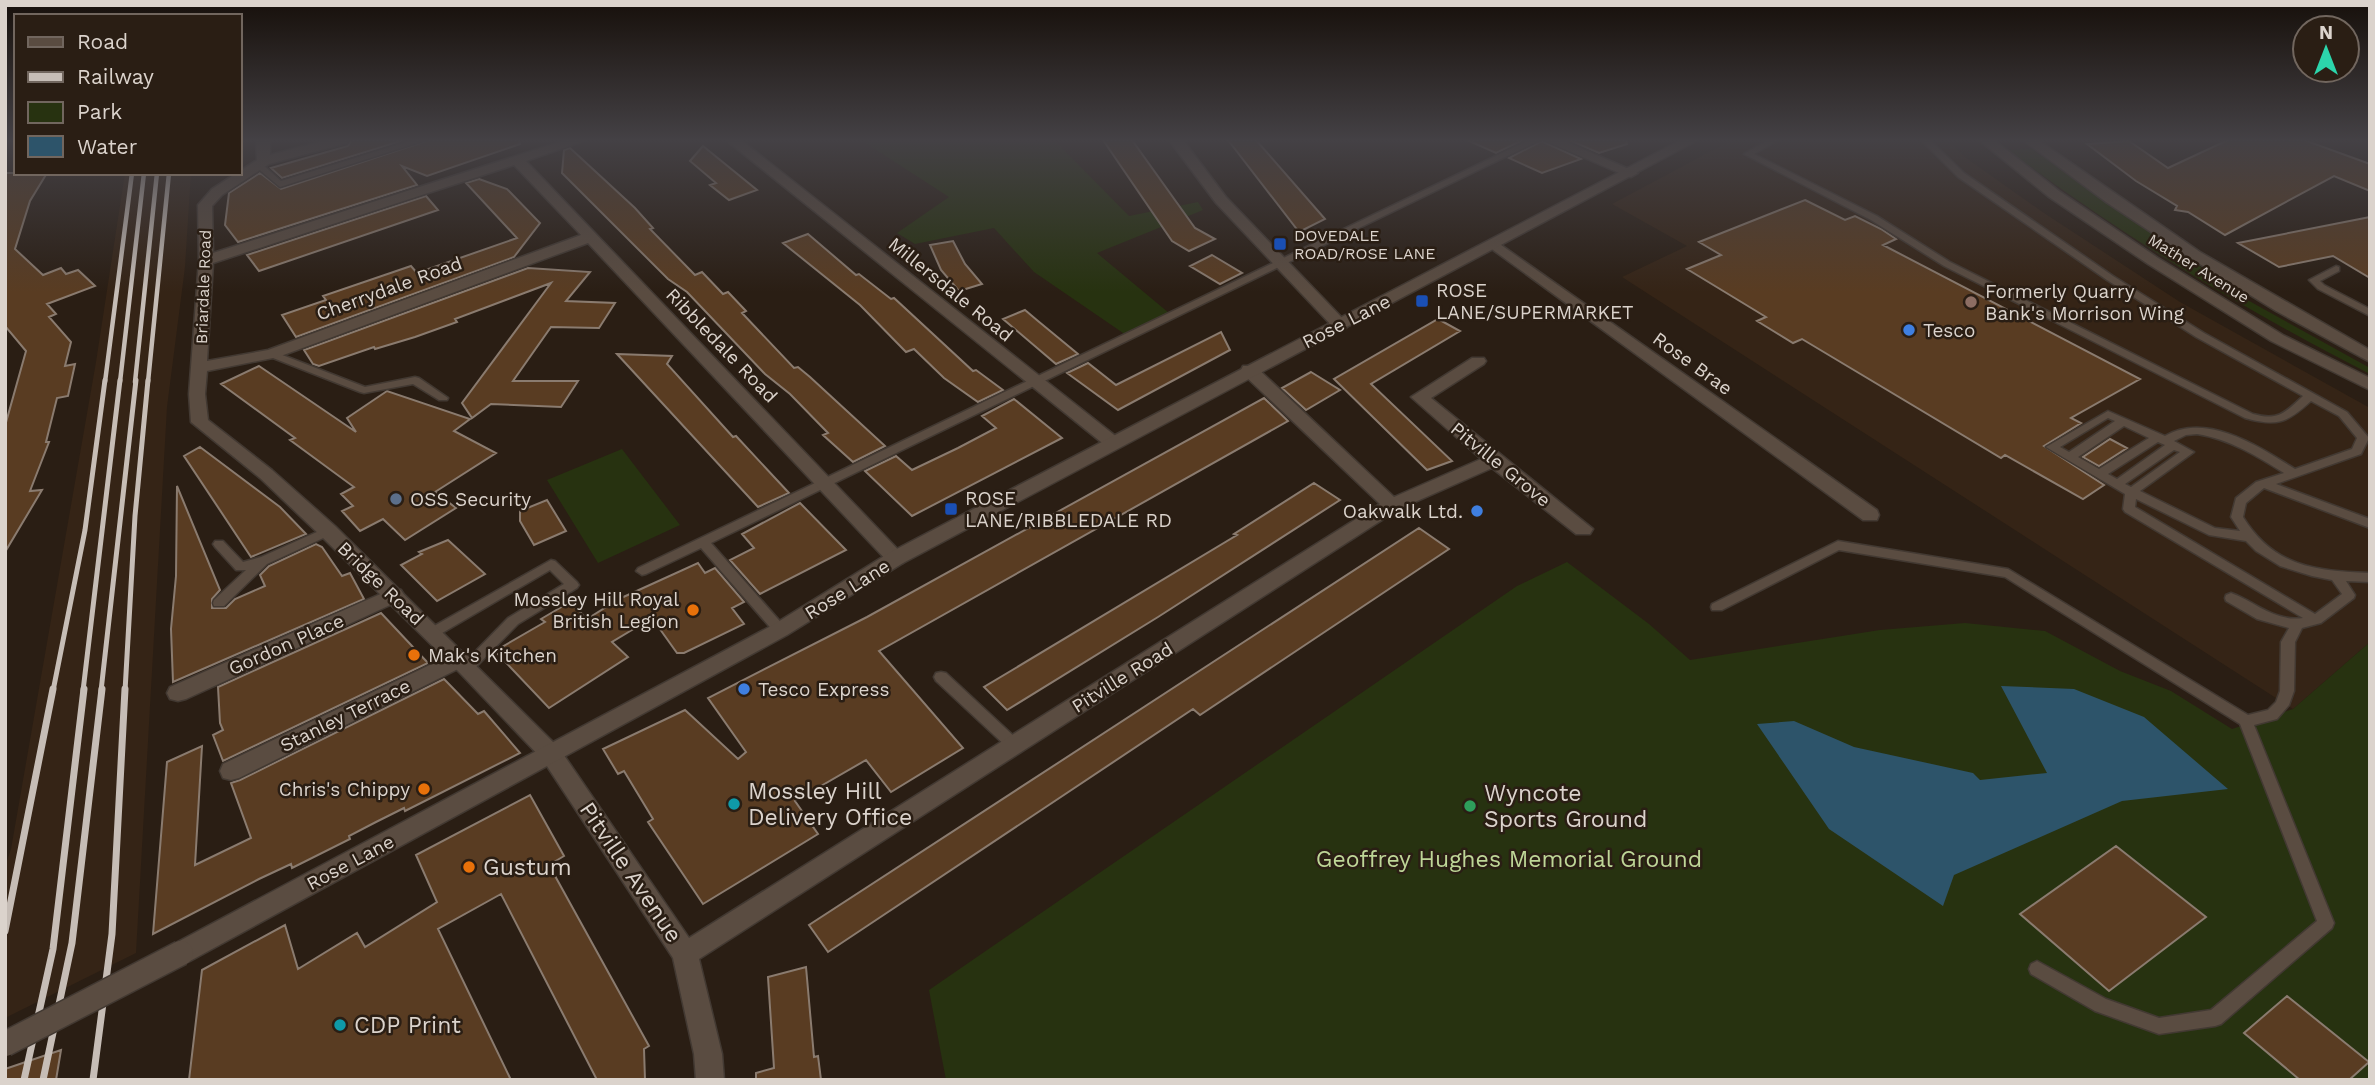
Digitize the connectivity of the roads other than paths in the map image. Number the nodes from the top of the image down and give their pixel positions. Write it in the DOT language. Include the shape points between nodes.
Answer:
graph roads {
  1 [pos="219,191"];
  2 [pos="422,191"];
  3 [pos="546,191"];
  4 [pos="797,191"];
  5 [pos="1214,191"];
  6 [pos="1433,191"];
  7 [pos="1597,191"];
  8 [pos="1821,191"];
  9 [pos="1984,191"];
  10 [pos="2050,191"];
  11 [pos="2097,191"];
  12 [pos="590,237"];
  13 [pos="1494,244"];
  14 [pos="206,260"];
  15 [pos="1283,264"];
  16 [pos="2336,269"];
  17 [pos="2370,313"];
  18 [pos="1340,325"];
  19 [pos="272,354"];
  20 [pos="2370,357"];
  21 [pos="1478,361"];
  22 [pos="199,368"];
  23 [pos="1249,370"];
  24 [pos="1037,382"];
  25 [pos="2370,384"];
  26 [pos="2310,396"];
  27 [pos="443,398"];
  28 [pos="2123,421"];
  29 [pos="200,422"];
  30 [pos="1112,442"];
  31 [pos="2165,442"];
  32 [pos="2069,457"];
  33 [pos="1494,460"];
  34 [pos="2293,473"];
  35 [pos="2099,474"];
  36 [pos="823,482"];
  37 [pos="2117,484"];
  38 [pos="2265,484"];
  39 [pos="2131,492"];
  40 [pos="1392,505"];
  41 [pos="1870,514"];
  42 [pos="2370,524"];
  43 [pos="1583,529"];
  44 [pos="328,531"];
  45 [pos="2250,537"];
  46 [pos="704,542"];
  47 [pos="219,544"];
  48 [pos="897,558"];
  49 [pos="262,561"];
  50 [pos="642,571"];
  51 [pos="2337,577"];
  52 [pos="2370,578"];
  53 [pos="394,595"];
  54 [pos="2231,598"];
  55 [pos="219,603"];
  56 [pos="1717,607"];
  57 [pos="2316,620"];
  58 [pos="2298,624"];
  59 [pos="780,630"];
  60 [pos="432,633"];
  61 [pos="463,663"];
  62 [pos="941,677"];
  63 [pos="178,692"];
  64 [pos="2246,722"];
  65 [pos="1014,745"];
  66 [pos="551,754"];
  67 [pos="231,771"];
  68 [pos="685,954"];
  69 [pos="2037,969"];
  70 [pos="5,1044"];
  71 [pos="710,1080"];
  1 -- 14 [label="street, Briardale Road" via="205,205"];
  2 -- 14 [label="street"];
  3 -- 12 [label="street, Ribbledale Road"];
  4 -- 24 [label="street, Millersdale Road"];
  5 -- 15 [label="street"];
  6 -- 15 [label="lane"];
  7 -- 13 [label="street, Rose Lane"];
  8 -- 26 [label="lane" via="1873,217 1924,252 2249,416 2279,421"];
  9 -- 26 [label="lane" via="2200,335"];
  10 -- 25 [label="main road, Mather Avenue" via="2277,338"];
  11 -- 20 [label="street, Mather Avenue" via="2208,264"];
  12 -- 19 [label="street, Cherrydale Road"];
  12 -- 36 [label="street, Ribbledale Road"];
  13 -- 18 [label="street, Rose Lane"];
  13 -- 41 [label="street, Rose Brae"];
  14 -- 22 [label="street, Briardale Road"];
  15 -- 18 [label="street"];
  15 -- 24 [label="lane"];
  16 -- 17 [label="lane" via="2314,280"];
  18 -- 23 [label="street, Rose Lane"];
  19 -- 22 [label="street, Cherrydale Road"];
  19 -- 27 [label="lane" via="364,390 415,380"];
  21 -- 33 [label="street, Pitville Grove" via="1420,397"];
  22 -- 29 [label="street, Briardale Road"];
  23 -- 30 [label="street, Rose Lane"];
  23 -- 40 [label="street"];
  24 -- 30 [label="street, Millersdale Road"];
  24 -- 36 [label="lane"];
  26 -- 34 [label="lane" via="2343,414 2363,438 2357,451"];
  28 -- 31 [label="lane"];
  28 -- 32 [label="lane"];
  28 -- 32 [label="lane" via="2108,414 2052,447"];
  29 -- 44 [label="street, Bridge Road"];
  30 -- 48 [label="street, Rose Lane"];
  31 -- 34 [label="lane" via="2185,431 2213,434 2259,452"];
  31 -- 35 [label="lane"];
  31 -- 37 [label="lane"];
  31 -- 39 [label="lane" via="2188,452"];
  32 -- 35 [label="lane"];
  33 -- 40 [label="street, Pitville Road"];
  33 -- 43 [label="street, Pitville Grove"];
  34 -- 38 [label="lane"];
  35 -- 37 [label="lane"];
  36 -- 46 [label="lane"];
  36 -- 48 [label="street, Ribbledale Road"];
  37 -- 39 [label="lane"];
  38 -- 42 [label="lane"];
  38 -- 45 [label="lane" via="2240,501 2237,517"];
  39 -- 45 [label="lane" via="2213,532"];
  39 -- 57 [label="lane" via="2129,509"];
  40 -- 65 [label="street, Pitville Road"];
  44 -- 49 [label="lane"];
  44 -- 53 [label="street, Bridge Road"];
  45 -- 51 [label="lane" via="2261,549 2296,567"];
  46 -- 50 [label="lane"];
  46 -- 59 [label="lane"];
  47 -- 49 [label="lane" via="240,567"];
  48 -- 59 [label="street, Rose Lane"];
  49 -- 55 [label="lane"];
  51 -- 52 [label="lane"];
  51 -- 57 [label="lane" via="2349,595"];
  53 -- 60 [label="street, Bridge Road"];
  53 -- 63 [label="street, Gordon Place"];
  54 -- 58 [label="lane" via="2273,621"];
  56 -- 64 [label="lane" via="1838,545 2008,573"];
  57 -- 58 [label="lane"];
  58 -- 64 [label="lane" via="2288,642 2283,705 2272,715"];
  59 -- 66 [label="street, Rose Lane"];
  60 -- 61 [label="street, Bridge Road"];
  60 -- 61 [label="lane" via="551,564 573,585 513,621"];
  61 -- 66 [label="street, Bridge Road"];
  61 -- 67 [label="street, Stanley Terrace"];
  62 -- 65 [label="lane"];
  64 -- 69 [label="lane" via="2326,923 2215,1018 2160,1026 2101,1005"];
  65 -- 68 [label="street, Pitville Road"];
  66 -- 68 [label="street, Pitville Avenue"];
  66 -- 70 [label="street, Rose Lane, bridge"];
  68 -- 71 [label="street, Pitville Avenue"];
}
